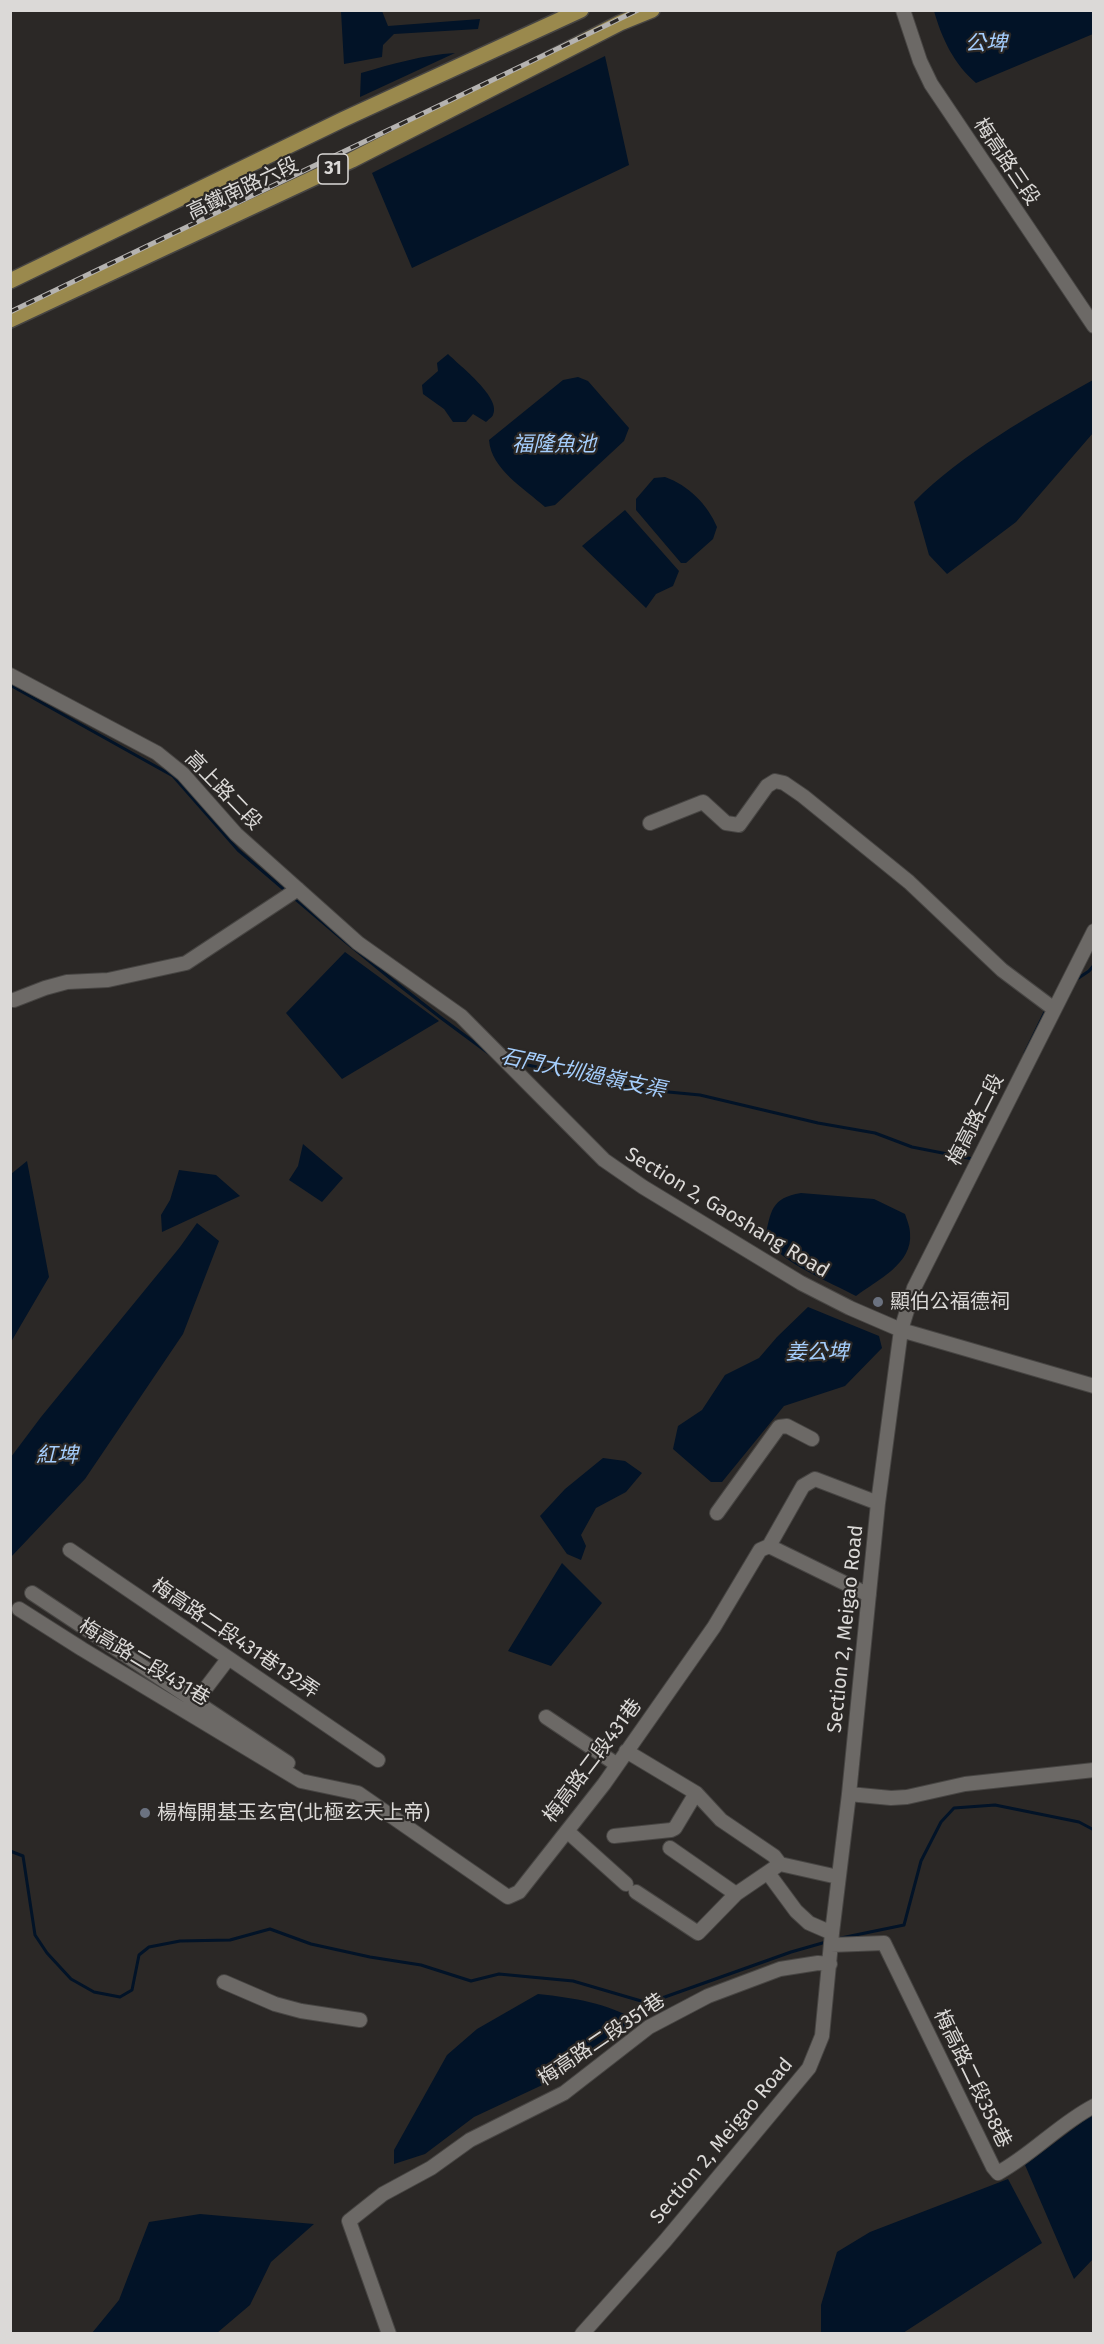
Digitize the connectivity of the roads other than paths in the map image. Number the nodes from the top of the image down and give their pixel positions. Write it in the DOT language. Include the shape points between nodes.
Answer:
graph roads {
  1 [pos="581,10"];
  2 [pos="652,10"];
  3 [pos="903,10"];
  4 [pos="10,281"];
  5 [pos="10,321"];
  6 [pos="1094,326"];
  7 [pos="10,675"];
  8 [pos="650,823"];
  9 [pos="292,893"];
  10 [pos="1094,931"];
  11 [pos="14,1000"];
  12 [pos="1050,1006"];
  13 [pos="901,1330"];
  14 [pos="1094,1386"];
  15 [pos="812,1439"];
  16 [pos="878,1503"];
  17 [pos="717,1513"];
  18 [pos="769,1546"];
  19 [pos="70,1550"];
  20 [pos="33,1593"];
  21 [pos="869,1595"];
  22 [pos="19,1609"];
  23 [pos="228,1659"];
  24 [pos="196,1701"];
  25 [pos="546,1717"];
  26 [pos="626,1750"];
  27 [pos="378,1760"];
  28 [pos="616,1764"];
  29 [pos="1094,1770"];
  30 [pos="313,1784"];
  31 [pos="696,1793"];
  32 [pos="849,1794"];
  33 [pos="567,1831"];
  34 [pos="614,1836"];
  35 [pos="670,1848"];
  36 [pos="774,1869"];
  37 [pos="838,1877"];
  38 [pos="736,1894"];
  39 [pos="832,1939"];
  40 [pos="830,1964"];
  41 [pos="224,1982"];
  42 [pos="360,2020"];
  43 [pos="1094,2106"];
  44 [pos="389,2334"];
  45 [pos="582,2334"];
  1 -- 4 [label="main road, 高鐵南路六段 / 31" via="344,119"];
  2 -- 5 [label="main road, 高鐵南路六段 / 31" via="352,160"];
  3 -- 6 [label="street, 梅高路三段" via="931,84"];
  7 -- 9 [label="street, 高上路二段" via="157,753 183,774"];
  8 -- 12 [label="street" via="703,802 726,823 739,825 767,786 775,781 784,783 909,882 1002,970"];
  9 -- 11 [label="street" via="186,963 108,980 67,982"];
  9 -- 13 [label="street, Section 2, Gaoshang Road" via="461,1016 604,1160 801,1283"];
  10 -- 12 [label="street, 梅高路二段" via="1065,988"];
  12 -- 13 [label="street, 梅高路二段" via="914,1288"];
  13 -- 14 [label="street, Section 2, Gaoshang Road"];
  13 -- 16 [label="street, Section 2, Meigao Road"];
  15 -- 17 [label="street" via="787,1426 779,1427"];
  16 -- 18 [label="street, 梅高路二段431巷" via="815,1479 802,1486"];
  16 -- 21 [label="street, Section 2, Meigao Road"];
  18 -- 21 [label="street"];
  18 -- 26 [label="street, 梅高路二段431巷" via="760,1550 714,1627"];
  19 -- 23 [label="street, 梅高路二段431巷132弄"];
  20 -- 24 [label="street, 梅高路二段431巷"];
  21 -- 32 [label="street, Section 2, Meigao Road"];
  22 -- 30 [label="street, 梅高路二段431巷" via="261,1758"];
  23 -- 24 [label="street"];
  23 -- 27 [label="street, 梅高路二段431巷132弄"];
  24 -- 30 [label="street, 梅高路二段431巷" via="310,1778"];
  25 -- 28 [label="street"];
  26 -- 28 [label="street, 梅高路二段431巷"];
  26 -- 31 [label="street"];
  28 -- 33 [label="street, 梅高路二段431巷"];
  29 -- 32 [label="street" via="965,1784 907,1797"];
  30 -- 33 [label="street, 梅高路二段431巷" via="358,1793 508,1897 519,1892"];
  31 -- 34 [label="street" via="671,1830"];
  31 -- 36 [label="street" via="721,1820 774,1856"];
  32 -- 37 [label="street, Section 2, Meigao Road"];
  33 -- 38 [label="street" via="631,1888 698,1933"];
  35 -- 38 [label="street"];
  36 -- 37 [label="street"];
  36 -- 38 [label="street"];
  36 -- 39 [label="street" via="796,1911"];
  37 -- 39 [label="street, Section 2, Meigao Road"];
  39 -- 40 [label="street, Section 2, Meigao Road"];
  39 -- 43 [label="street, 梅高路二段358巷" via="884,1943 998,2173"];
  40 -- 44 [label="street, 梅高路二段351巷" via="780,1969 708,1996 649,2027 564,2093 470,2140 349,2220"];
  40 -- 45 [label="street, Section 2, Meigao Road" via="822,2036 809,2068"];
  41 -- 42 [label="street" via="301,2012"];
}
